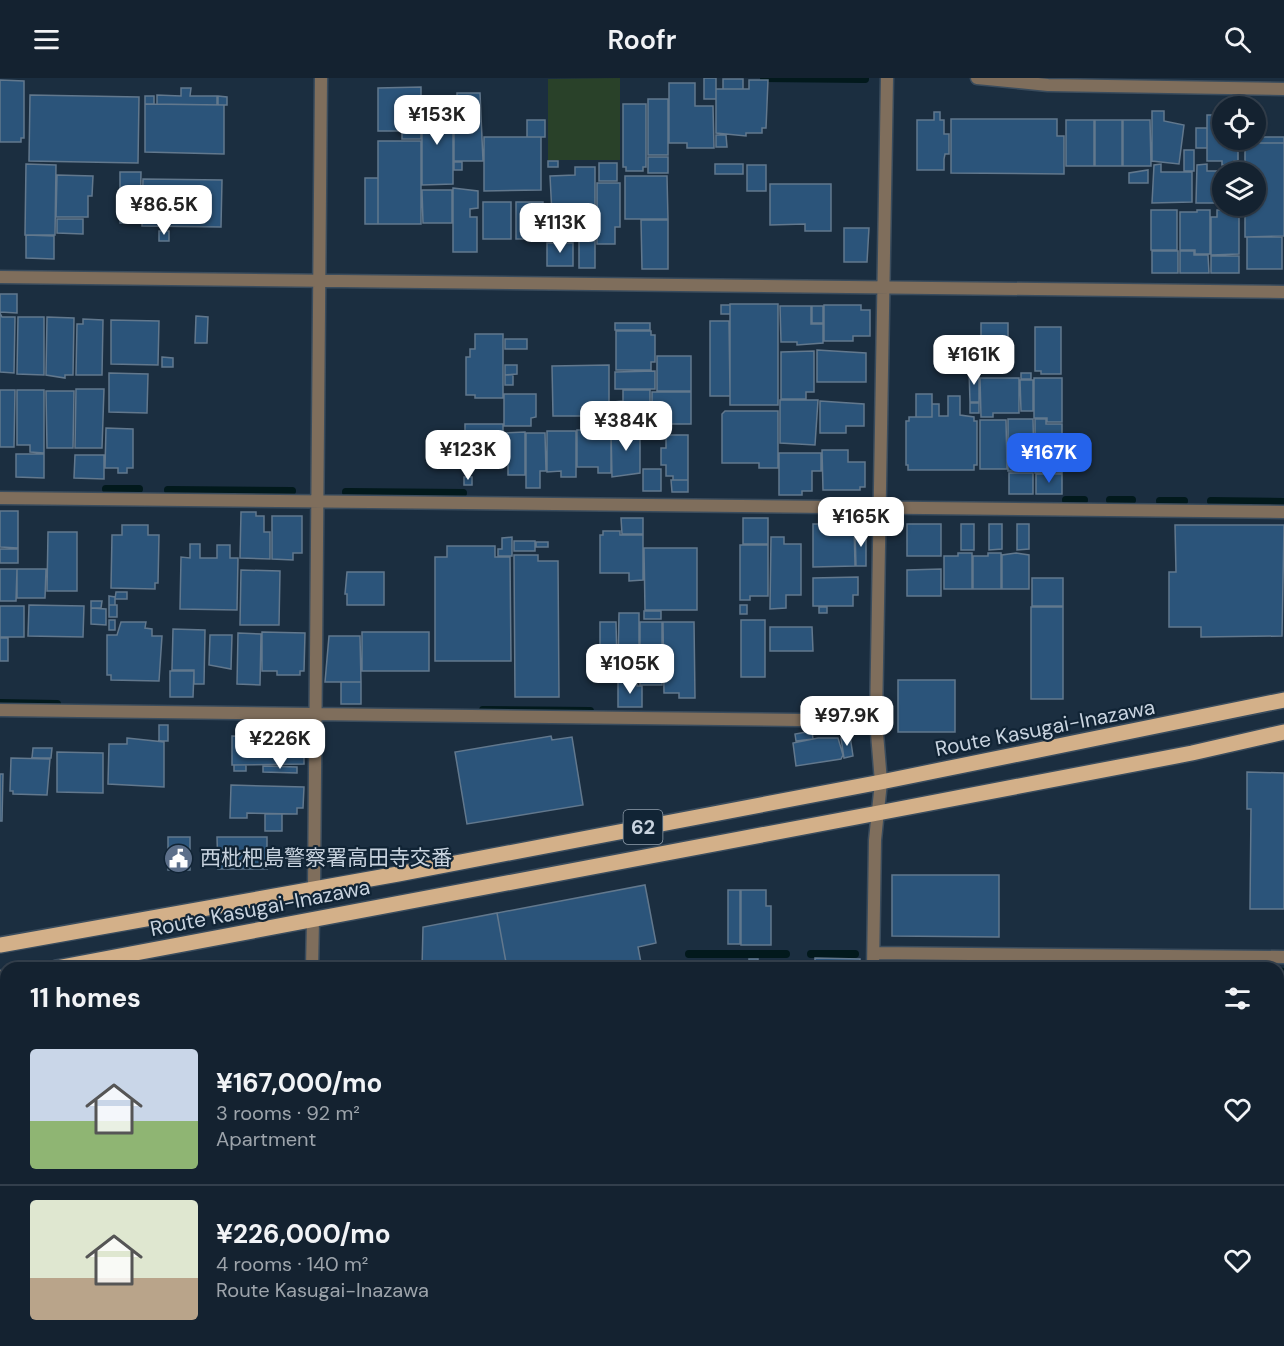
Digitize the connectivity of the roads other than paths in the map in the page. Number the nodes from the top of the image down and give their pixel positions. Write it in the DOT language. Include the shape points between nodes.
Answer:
graph roads {
  1 [pos="321,78"];
  2 [pos="887,78"];
  3 [pos="977,78"];
  4 [pos="1284,89"];
  5 [pos="0,277"];
  6 [pos="320,281"];
  7 [pos="883,287"];
  8 [pos="1284,292"];
  9 [pos="0,498"];
  10 [pos="318,501"];
  11 [pos="879,508"];
  12 [pos="1284,512"];
  13 [pos="1284,700"];
  14 [pos="0,710"];
  15 [pos="317,714"];
  16 [pos="876,721"];
  17 [pos="1284,732"];
  18 [pos="881,782"];
  19 [pos="878,813"];
  20 [pos="314,890"];
  21 [pos="313,920"];
  22 [pos="0,945"];
  23 [pos="874,953"];
  24 [pos="1284,957"];
  25 [pos="89,962"];
  26 [pos="312,962"];
  27 [pos="873,962"];
  1 -- 6 [label="street"];
  2 -- 7 [label="street"];
  3 -- 4 [label="street" via="1048,85"];
  5 -- 6 [label="street"];
  6 -- 7 [label="street"];
  6 -- 10 [label="street"];
  7 -- 8 [label="street"];
  7 -- 11 [label="street"];
  9 -- 10 [label="street"];
  10 -- 11 [label="street"];
  10 -- 15 [label="street"];
  11 -- 12 [label="street"];
  11 -- 16 [label="street"];
  13 -- 18 [label="main road, Route Kasugai-Inazawa / 62"];
  14 -- 15 [label="street"];
  15 -- 16 [label="street"];
  15 -- 20 [label="street"];
  16 -- 18 [label="street"];
  17 -- 19 [label="main road, Route Kasugai-Inazawa / 62"];
  18 -- 19 [label="street"];
  18 -- 20 [label="main road, Route Kasugai-Inazawa / 62"];
  19 -- 21 [label="main road, Route Kasugai-Inazawa / 62"];
  19 -- 23 [label="street"];
  20 -- 22 [label="main road, Route Kasugai-Inazawa / 62"];
  21 -- 25 [label="main road, Route Kasugai-Inazawa / 62"];
  21 -- 26 [label="street"];
  23 -- 24 [label="street"];
  23 -- 27 [label="street"];
}
